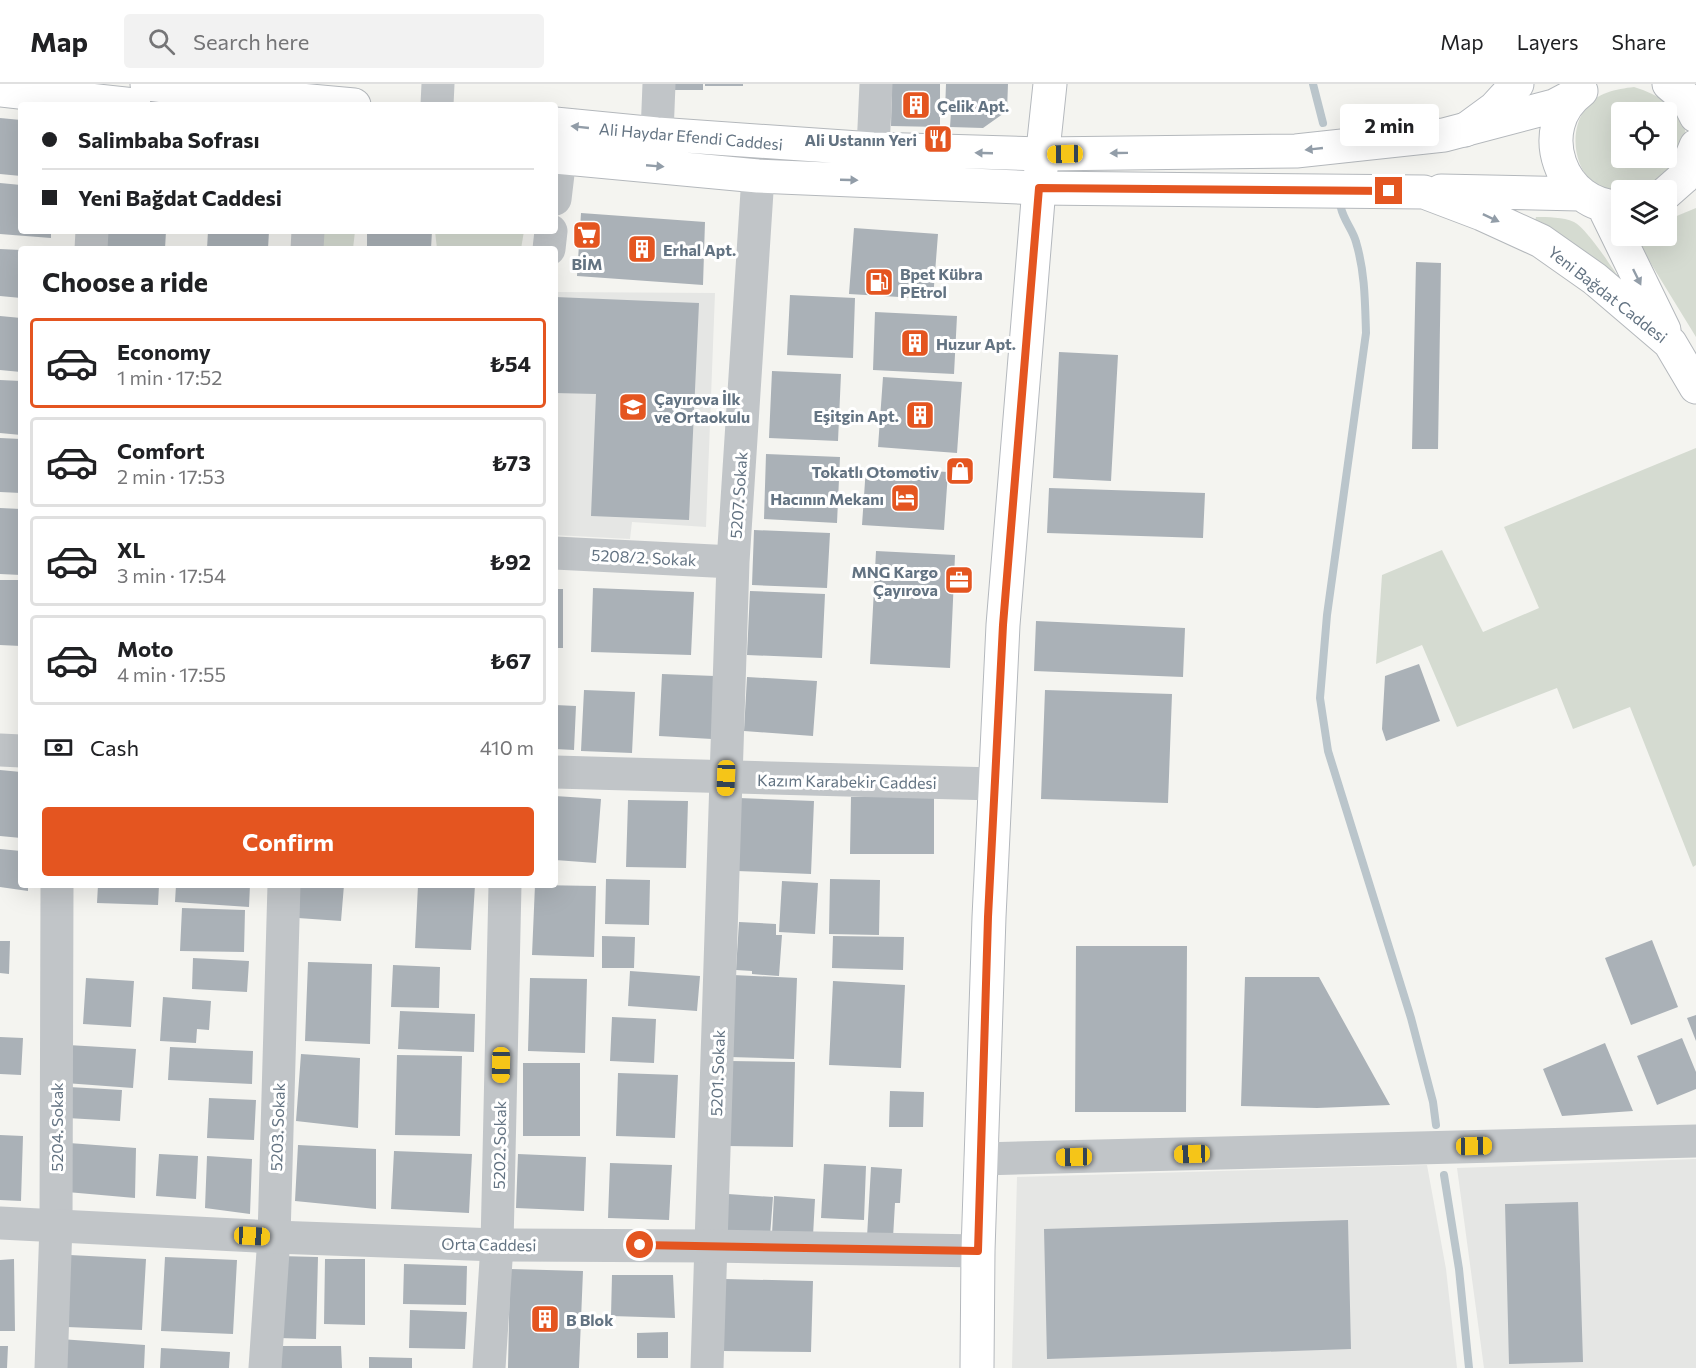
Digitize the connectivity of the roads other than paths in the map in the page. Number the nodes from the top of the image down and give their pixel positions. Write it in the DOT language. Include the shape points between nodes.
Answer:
graph roads {
  1 [pos="147,84"];
  2 [pos="438,84"];
  3 [pos="659,84"];
  4 [pos="876,84"];
  5 [pos="1050,84"];
  6 [pos="1517,84"];
  7 [pos="203,88"];
  8 [pos="0,90"];
  9 [pos="62,96"];
  10 [pos="1565,99"];
  11 [pos="0,101"];
  12 [pos="95,102"];
  13 [pos="327,102"];
  14 [pos="436,102"];
  15 [pos="558,124"];
  16 [pos="1466,130"];
  17 [pos="657,134"];
  18 [pos="1696,146"];
  19 [pos="873,149"];
  20 [pos="1042,154"];
  21 [pos="558,157"];
  22 [pos="758,176"];
  23 [pos="1677,183"];
  24 [pos="1039,188"];
  25 [pos="1424,192"];
  26 [pos="1601,202"];
  27 [pos="1671,343"];
  28 [pos="1696,387"];
  29 [pos="558,553"];
  30 [pos="733,562"];
  31 [pos="0,750"];
  32 [pos="18,751"];
  33 [pos="558,772"];
  34 [pos="726,778"];
  35 [pos="995,784"];
  36 [pos="57,888"];
  37 [pos="284,888"];
  38 [pos="505,888"];
  39 [pos="1696,1141"];
  40 [pos="981,1159"];
  41 [pos="0,1223"];
  42 [pos="56,1225"];
  43 [pos="274,1237"];
  44 [pos="497,1245"];
  45 [pos="711,1246"];
  46 [pos="978,1251"];
  47 [pos="51,1368"];
  48 [pos="265,1368"];
  49 [pos="489,1368"];
  50 [pos="706,1368"];
  51 [pos="977,1368"];
  1 -- 7 [label="main road"];
  2 -- 14 [label="street"];
  3 -- 17 [label="street"];
  4 -- 19 [label="street"];
  5 -- 20 [label="main road"];
  6 -- 16 [label="main road" via="1496,108"];
  7 -- 13 [label="main road"];
  8 -- 9 [label="main road"];
  9 -- 11 [label="main road"];
  9 -- 12 [label="main road"];
  10 -- 16 [label="main road, Ali Haydar Efendi Caddesi"];
  10 -- 26 [label="main road" via="1556,141 1558,158 1565,177"];
  17 -- 15 [label="main road, Ali Haydar Efendi Caddesi, one-way"];
  16 -- 20 [label="main road, Ali Haydar Efendi Caddesi, one-way" via="1296,151"];
  17 -- 19 [label="main road, Ali Haydar Efendi Caddesi"];
  18 -- 23 [label="main road"];
  20 -- 19 [label="main road, Ali Haydar Efendi Caddesi, one-way"];
  20 -- 24 [label="main road"];
  21 -- 22 [label="main road, Ali Haydar Efendi Caddesi, one-way"];
  22 -- 24 [label="main road, Ali Haydar Efendi Caddesi, one-way"];
  22 -- 30 [label="street, 5207. Sokak"];
  24 -- 25 [label="main road, Yeni Bağdat Caddesi"];
  24 -- 35 [label="main road" via="1003,625"];
  25 -- 26 [label="main road" via="1461,190"];
  25 -- 27 [label="main road, Yeni Bağdat Caddesi, one-way" via="1541,242 1595,279"];
  26 -- 27 [label="main road, one-way"];
  27 -- 28 [label="main road, Yeni Bağdat Caddesi"];
  29 -- 30 [label="street, 5208/2. Sokak"];
  30 -- 34 [label="street, 5207. Sokak"];
  31 -- 32 [label="street"];
  33 -- 34 [label="street, Kazım Karabekir Caddesi"];
  34 -- 35 [label="street, Kazım Karabekir Caddesi"];
  34 -- 45 [label="street, 5201. Sokak"];
  35 -- 40 [label="main road"];
  36 -- 42 [label="street, 5204. Sokak"];
  37 -- 43 [label="street, 5203. Sokak"];
  38 -- 44 [label="street, 5202. Sokak"];
  39 -- 40 [label="street"];
  40 -- 46 [label="main road"];
  41 -- 42 [label="street, Orta Caddesi"];
  42 -- 43 [label="street, Orta Caddesi"];
  42 -- 47 [label="street, 5204. Sokak"];
  43 -- 44 [label="street, Orta Caddesi"];
  43 -- 48 [label="street, 5203. Sokak"];
  44 -- 45 [label="street, Orta Caddesi"];
  44 -- 49 [label="street, 5202. Sokak"];
  45 -- 46 [label="street, Orta Caddesi"];
  45 -- 50 [label="street, 5201. Sokak"];
  46 -- 51 [label="main road"];
}
